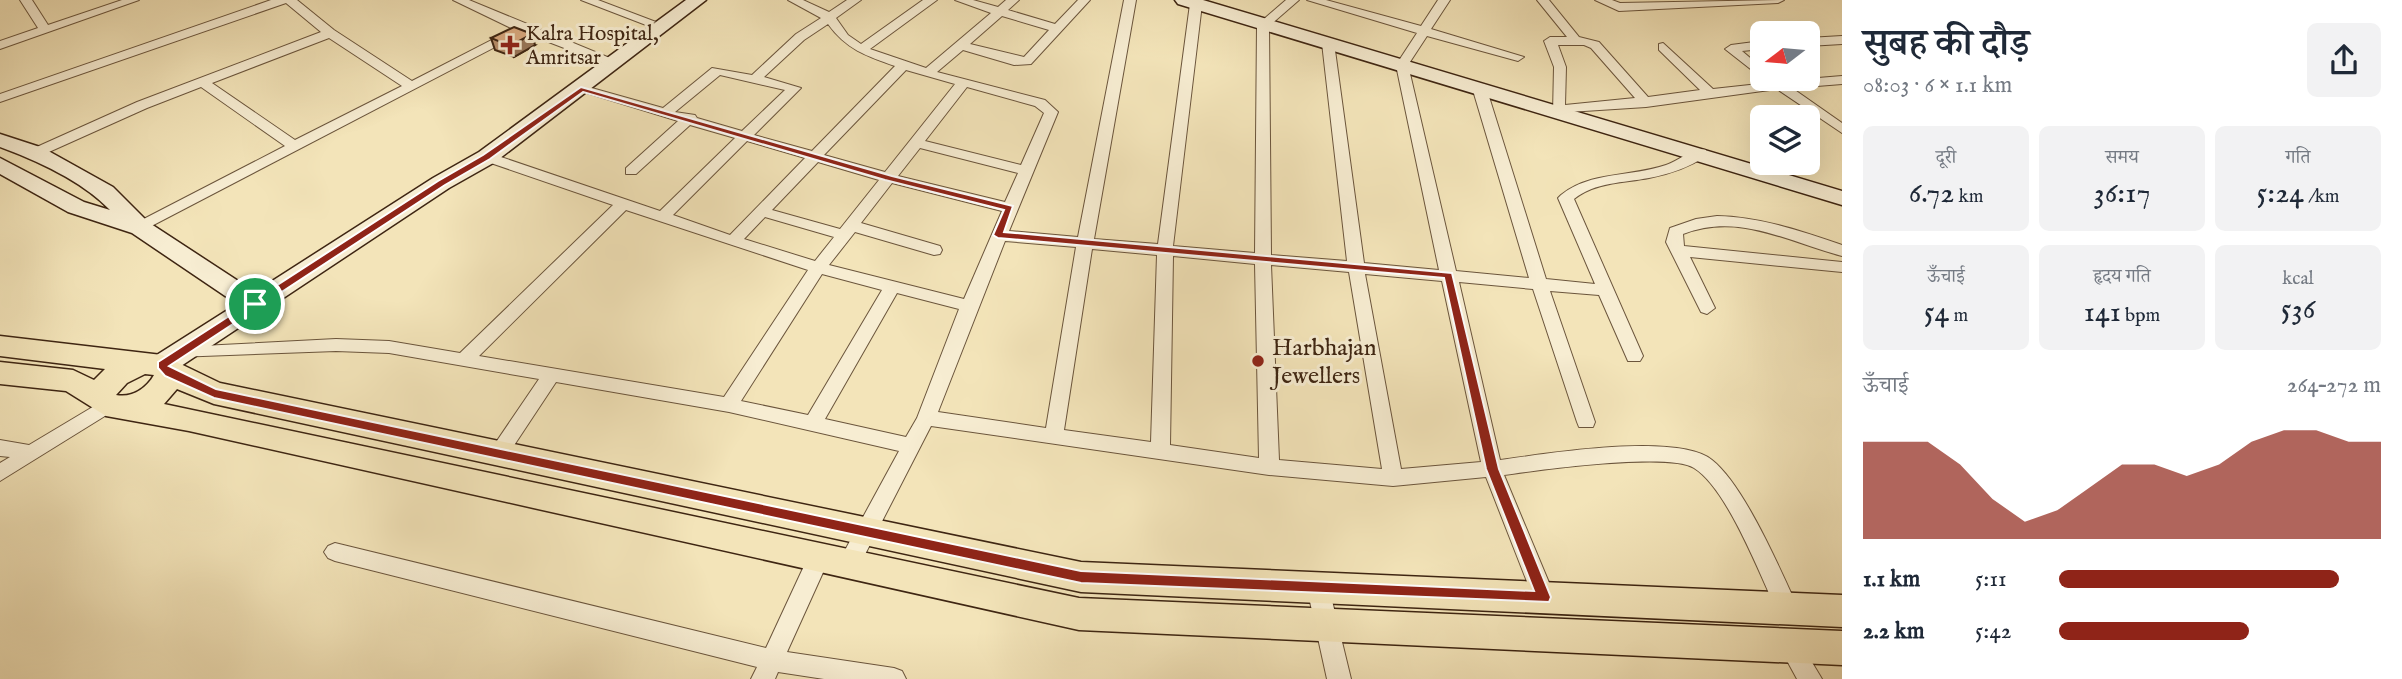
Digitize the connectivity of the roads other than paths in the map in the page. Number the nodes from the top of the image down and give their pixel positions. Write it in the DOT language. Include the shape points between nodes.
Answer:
graph roads {
  1 [pos="133,0"];
  2 [pos="282,0"];
  3 [pos="290,0"];
  4 [pos="459,0"];
  5 [pos="489,0"];
  6 [pos="587,0"];
  7 [pos="680,0"];
  8 [pos="697,0"];
  9 [pos="794,0"];
  10 [pos="855,0"];
  11 [pos="931,0"];
  12 [pos="961,0"];
  13 [pos="1013,0"];
  14 [pos="1084,0"];
  15 [pos="1130,0"];
  16 [pos="1293,0"];
  17 [pos="1313,0"];
  18 [pos="1368,0"];
  19 [pos="1444,0"];
  20 [pos="1543,0"];
  21 [pos="1601,0"];
  22 [pos="1764,0"];
  23 [pos="1778,0"];
  24 [pos="32,1"];
  25 [pos="1712,1"];
  26 [pos="1190,2"];
  27 [pos="475,8"];
  28 [pos="999,11"];
  29 [pos="1357,12"];
  30 [pos="829,17"];
  31 [pos="650,22"];
  32 [pos="1263,25"];
  33 [pos="522,28"];
  34 [pos="45,29"];
  35 [pos="1058,29"];
  36 [pos="1424,30"];
  37 [pos="330,33"];
  38 [pos="1842,40"];
  39 [pos="1576,41"];
  40 [pos="1820,41"];
  41 [pos="1328,43"];
  42 [pos="0,44"];
  43 [pos="961,45"];
  44 [pos="1663,47"];
  45 [pos="1750,47"];
  46 [pos="861,50"];
  47 [pos="1518,57"];
  48 [pos="609,60"];
  49 [pos="1750,64"];
  50 [pos="903,65"];
  51 [pos="1402,65"];
  52 [pos="928,73"];
  53 [pos="756,78"];
  54 [pos="1820,80"];
  55 [pos="1842,80"];
  56 [pos="203,82"];
  57 [pos="964,82"];
  58 [pos="1750,85"];
  59 [pos="411,86"];
  60 [pos="1479,88"];
  61 [pos="581,89"];
  62 [pos="1787,91"];
  63 [pos="1710,93"];
  64 [pos="0,98"];
  65 [pos="1646,103"];
  66 [pos="1558,110"];
  67 [pos="667,112"];
  68 [pos="690,118"];
  69 [pos="1842,129"];
  70 [pos="744,136"];
  71 [pos="0,140"];
  72 [pos="917,143"];
  73 [pos="294,146"];
  74 [pos="35,153"];
  75 [pos="1701,153"];
  76 [pos="818,156"];
  77 [pos="486,157"];
  78 [pos="0,164"];
  79 [pos="1026,170"];
  80 [pos="631,171"];
  81 [pos="889,178"];
  82 [pos="441,183"];
  83 [pos="1842,198"];
  84 [pos="624,203"];
  85 [pos="1009,208"];
  86 [pos="763,212"];
  87 [pos="662,218"];
  88 [pos="140,227"];
  89 [pos="848,230"];
  90 [pos="998,235"];
  91 [pos="733,242"];
  92 [pos="1085,243"];
  93 [pos="934,250"];
  94 [pos="1166,250"];
  95 [pos="1679,251"];
  96 [pos="1842,251"];
  97 [pos="1263,258"];
  98 [pos="1356,267"];
  99 [pos="1842,267"];
  100 [pos="818,268"];
  101 [pos="1449,275"];
  102 [pos="1539,283"];
  103 [pos="893,286"];
  104 [pos="1604,290"];
  105 [pos="255,304"];
  106 [pos="969,306"];
  107 [pos="1706,308"];
  108 [pos="0,346"];
  109 [pos="1634,356"];
  110 [pos="466,358"];
  111 [pos="165,364"];
  112 [pos="0,373"];
  113 [pos="552,373"];
  114 [pos="108,404"];
  115 [pos="729,405"];
  116 [pos="926,418"];
  117 [pos="1586,422"];
  118 [pos="813,423"];
  119 [pos="1054,436"];
  120 [pos="911,446"];
  121 [pos="0,448"];
  122 [pos="1160,451"];
  123 [pos="32,453"];
  124 [pos="498,454"];
  125 [pos="1269,467"];
  126 [pos="1492,469"];
  127 [pos="0,474"];
  128 [pos="1393,478"];
  129 [pos="866,531"];
  130 [pos="335,552"];
  131 [pos="834,560"];
  132 [pos="1318,587"];
  133 [pos="1544,597"];
  134 [pos="1671,603"];
  135 [pos="1787,608"];
  136 [pos="1842,611"];
  137 [pos="1325,625"];
  138 [pos="1693,642"];
  139 [pos="1790,646"];
  140 [pos="1842,648"];
  141 [pos="767,669"];
  142 [pos="894,679"];
  143 [pos="1339,679"];
  144 [pos="1810,679"];
  1 -- 34 [label="street"];
  2 -- 64 [label="street"];
  3 -- 37 [label="street"];
  4 -- 27 [label="street"];
  5 -- 27 [label="street"];
  6 -- 31 [label="street"];
  7 -- 31 [label="main road"];
  8 -- 48 [label="main road"];
  9 -- 30 [label="street"];
  10 -- 30 [label="street"];
  11 -- 46 [label="street"];
  12 -- 28 [label="street"];
  13 -- 28 [label="street"];
  14 -- 35 [label="street"];
  15 -- 92 [label="street"];
  16 -- 32 [label="street"];
  17 -- 29 [label="street"];
  18 -- 29 [label="street"];
  19 -- 36 [label="street"];
  20 -- 39 [label="street"];
  21 -- 25 [label="street" via="1619,7"];
  22 -- 23 [label="street"];
  22 -- 25 [label="street"];
  24 -- 34 [label="street"];
  26 -- 32 [label="main road"];
  26 -- 94 [label="street"];
  27 -- 33 [label="street"];
  28 -- 35 [label="street"];
  28 -- 43 [label="street"];
  29 -- 36 [label="street"];
  30 -- 46 [label="street" via="844,38"];
  30 -- 53 [label="street"];
  31 -- 48 [label="main road"];
  32 -- 41 [label="main road"];
  32 -- 97 [label="street"];
  33 -- 48 [label="street"];
  33 -- 59 [label="street"];
  34 -- 42 [label="street"];
  35 -- 43 [label="street" via="1027,61"];
  36 -- 47 [label="street"];
  36 -- 51 [label="street"];
  37 -- 56 [label="street"];
  37 -- 59 [label="street"];
  38 -- 40 [label="street"];
  39 -- 65 [label="street" via="1595,45"];
  39 -- 66 [label="street" via="1549,44 1560,67"];
  41 -- 51 [label="main road"];
  41 -- 98 [label="street"];
  43 -- 52 [label="street"];
  44 -- 63 [label="street"];
  45 -- 49 [label="street" via="1731,49"];
  46 -- 50 [label="street"];
  48 -- 61 [label="main road"];
  48 -- 82 [label="main road" via="472,155"];
  50 -- 52 [label="street"];
  50 -- 76 [label="street"];
  51 -- 60 [label="main road"];
  51 -- 101 [label="street"];
  52 -- 57 [label="street"];
  53 -- 67 [label="street" via="717,71"];
  53 -- 70 [label="street" via="794,88"];
  54 -- 55 [label="street"];
  56 -- 73 [label="street"];
  56 -- 74 [label="street"];
  57 -- 72 [label="street"];
  57 -- 79 [label="street" via="1048,107 1051,112"];
  58 -- 63 [label="street"];
  59 -- 73 [label="street"];
  60 -- 66 [label="main road"];
  60 -- 102 [label="street"];
  61 -- 67 [label="street"];
  61 -- 77 [label="main road"];
  62 -- 69 [label="street"];
  63 -- 65 [label="street"];
  65 -- 66 [label="street"];
  66 -- 75 [label="main road"];
  67 -- 68 [label="street"];
  68 -- 70 [label="street"];
  68 -- 80 [label="street"];
  70 -- 76 [label="street"];
  70 -- 87 [label="street"];
  71 -- 74 [label="main road"];
  72 -- 79 [label="street"];
  72 -- 81 [label="street"];
  73 -- 88 [label="street"];
  74 -- 88 [label="main road" via="105,192"];
  75 -- 83 [label="main road"];
  75 -- 104 [label="street" via="1674,170 1588,185 1566,198"];
  76 -- 81 [label="street"];
  76 -- 86 [label="street"];
  77 -- 82 [label="main road"];
  77 -- 84 [label="street"];
  78 -- 88 [label="main road" via="76,207"];
  79 -- 85 [label="street"];
  81 -- 85 [label="street"];
  81 -- 89 [label="street"];
  82 -- 105 [label="main road"];
  84 -- 87 [label="street"];
  84 -- 110 [label="street"];
  85 -- 90 [label="street"];
  86 -- 89 [label="street"];
  86 -- 91 [label="street"];
  87 -- 91 [label="street"];
  88 -- 105 [label="main road"];
  89 -- 93 [label="street"];
  89 -- 100 [label="street"];
  90 -- 92 [label="street"];
  90 -- 106 [label="street"];
  91 -- 100 [label="street"];
  92 -- 94 [label="street"];
  92 -- 119 [label="street"];
  94 -- 97 [label="street"];
  94 -- 122 [label="street"];
  95 -- 96 [label="street" via="1676,231 1690,223 1715,220 1776,229"];
  95 -- 99 [label="street"];
  95 -- 107 [label="street"];
  97 -- 98 [label="street"];
  97 -- 125 [label="street"];
  98 -- 101 [label="street"];
  98 -- 128 [label="street"];
  100 -- 103 [label="street"];
  100 -- 115 [label="street"];
  101 -- 102 [label="street"];
  101 -- 126 [label="street"];
  102 -- 104 [label="street"];
  102 -- 117 [label="street"];
  103 -- 106 [label="street"];
  103 -- 118 [label="street"];
  104 -- 109 [label="street"];
  105 -- 111 [label="main road"];
  106 -- 116 [label="street"];
  108 -- 111 [label="main road"];
  110 -- 111 [label="street" via="336,345"];
  110 -- 113 [label="street"];
  111 -- 114 [label="main road" via="167,383 148,400"];
  111 -- 124 [label="main road" via="214,393"];
  112 -- 114 [label="main road" via="74,381"];
  113 -- 115 [label="street"];
  113 -- 124 [label="street"];
  114 -- 123 [label="street"];
  114 -- 131 [label="main road"];
  115 -- 118 [label="street"];
  116 -- 119 [label="street"];
  116 -- 120 [label="street"];
  118 -- 120 [label="street"];
  119 -- 122 [label="street"];
  120 -- 129 [label="street"];
  121 -- 123 [label="street"];
  122 -- 125 [label="street"];
  123 -- 127 [label="street"];
  124 -- 129 [label="main road"];
  125 -- 128 [label="street"];
  126 -- 128 [label="street"];
  126 -- 133 [label="street"];
  126 -- 135 [label="street" via="1578,457 1681,455 1697,460 1724,489"];
  129 -- 131 [label="street"];
  129 -- 132 [label="main road" via="1081,577"];
  130 -- 141 [label="street"];
  131 -- 137 [label="main road" via="1079,614"];
  131 -- 141 [label="street"];
  132 -- 133 [label="main road"];
  132 -- 137 [label="street"];
  133 -- 134 [label="main road"];
  134 -- 135 [label="main road"];
  134 -- 138 [label="main road"];
  135 -- 136 [label="main road"];
  137 -- 138 [label="main road"];
  137 -- 143 [label="street"];
  138 -- 139 [label="main road"];
  139 -- 140 [label="main road"];
  139 -- 144 [label="street"];
  141 -- 142 [label="street"];
}
